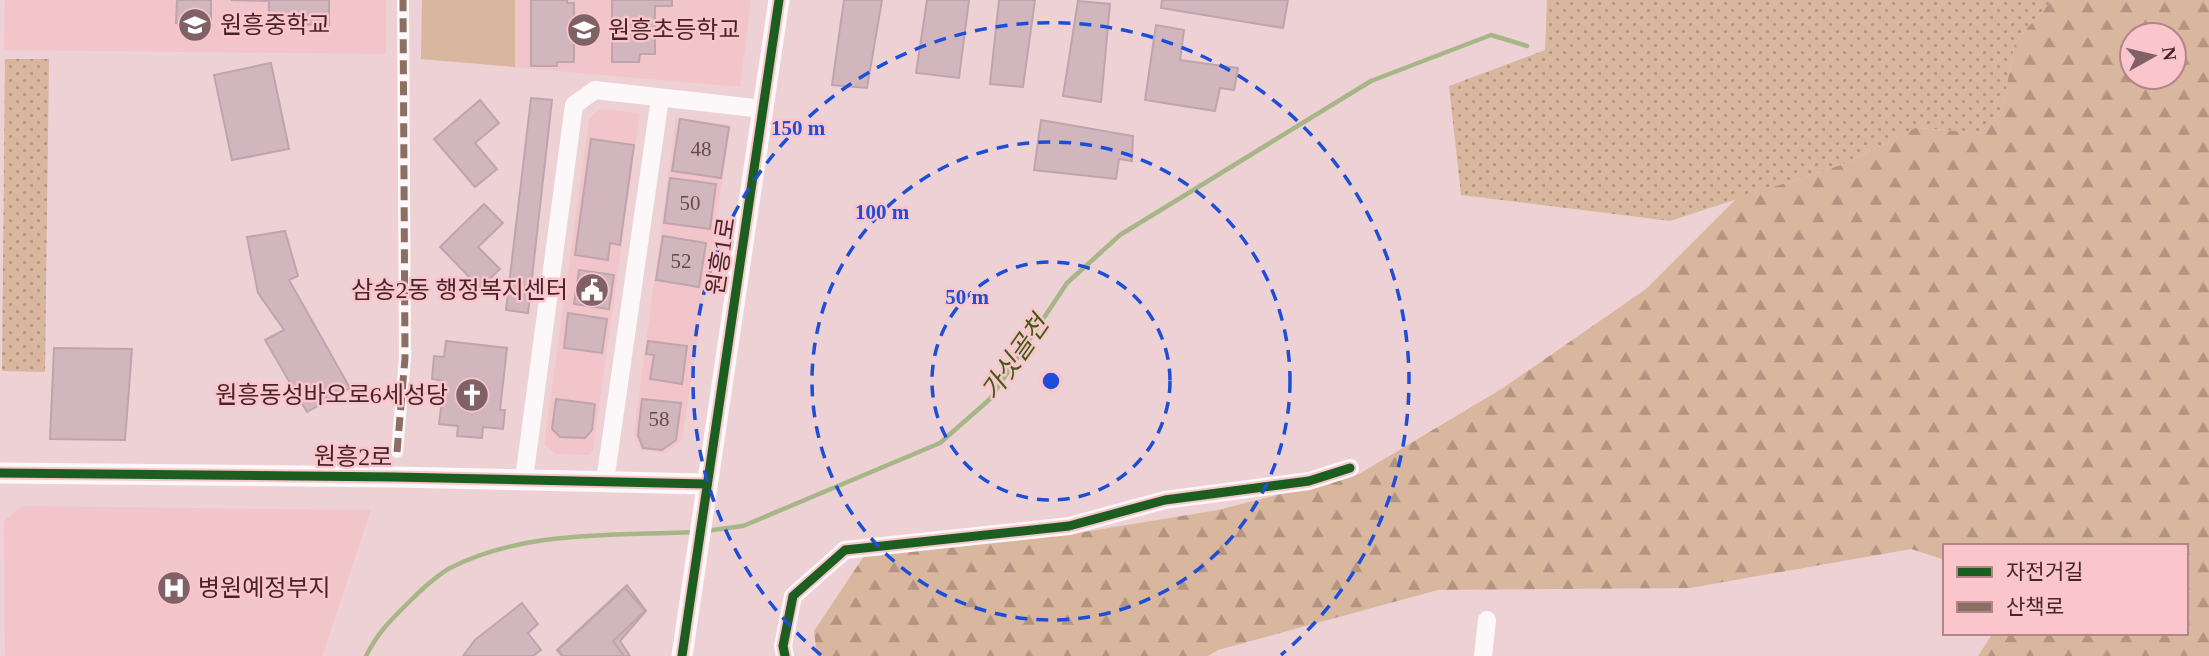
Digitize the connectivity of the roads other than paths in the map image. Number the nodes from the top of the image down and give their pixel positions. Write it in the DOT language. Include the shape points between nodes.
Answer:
graph roads {
  1 [pos="403,0"];
  2 [pos="779,0"];
  3 [pos="660,98"];
  4 [pos="763,109"];
  5 [pos="397,452"];
  6 [pos="1350,468"];
  7 [pos="0,473"];
  8 [pos="524,479"];
  9 [pos="606,481"];
  10 [pos="706,484"];
  11 [pos="1487,620"];
  12 [pos="682,656"];
  13 [pos="785,656"];
  14 [pos="1483,656"];
  1 -- 5 [label="street" via="405,358"];
  2 -- 4 [label="street, 원흥1로"];
  3 -- 4 [label="street"];
  3 -- 8 [label="street" via="595,90 574,105"];
  3 -- 9 [label="street"];
  4 -- 10 [label="street, 원흥1로"];
  6 -- 13 [label="street" via="1309,481 1165,500 1069,526 845,550 793,596"];
  7 -- 8 [label="street, 원흥2로"];
  8 -- 9 [label="street, 원흥2로"];
  9 -- 10 [label="street, 원흥2로"];
  10 -- 12 [label="street, 원흥1로"];
  11 -- 14 [label="street"];
}
